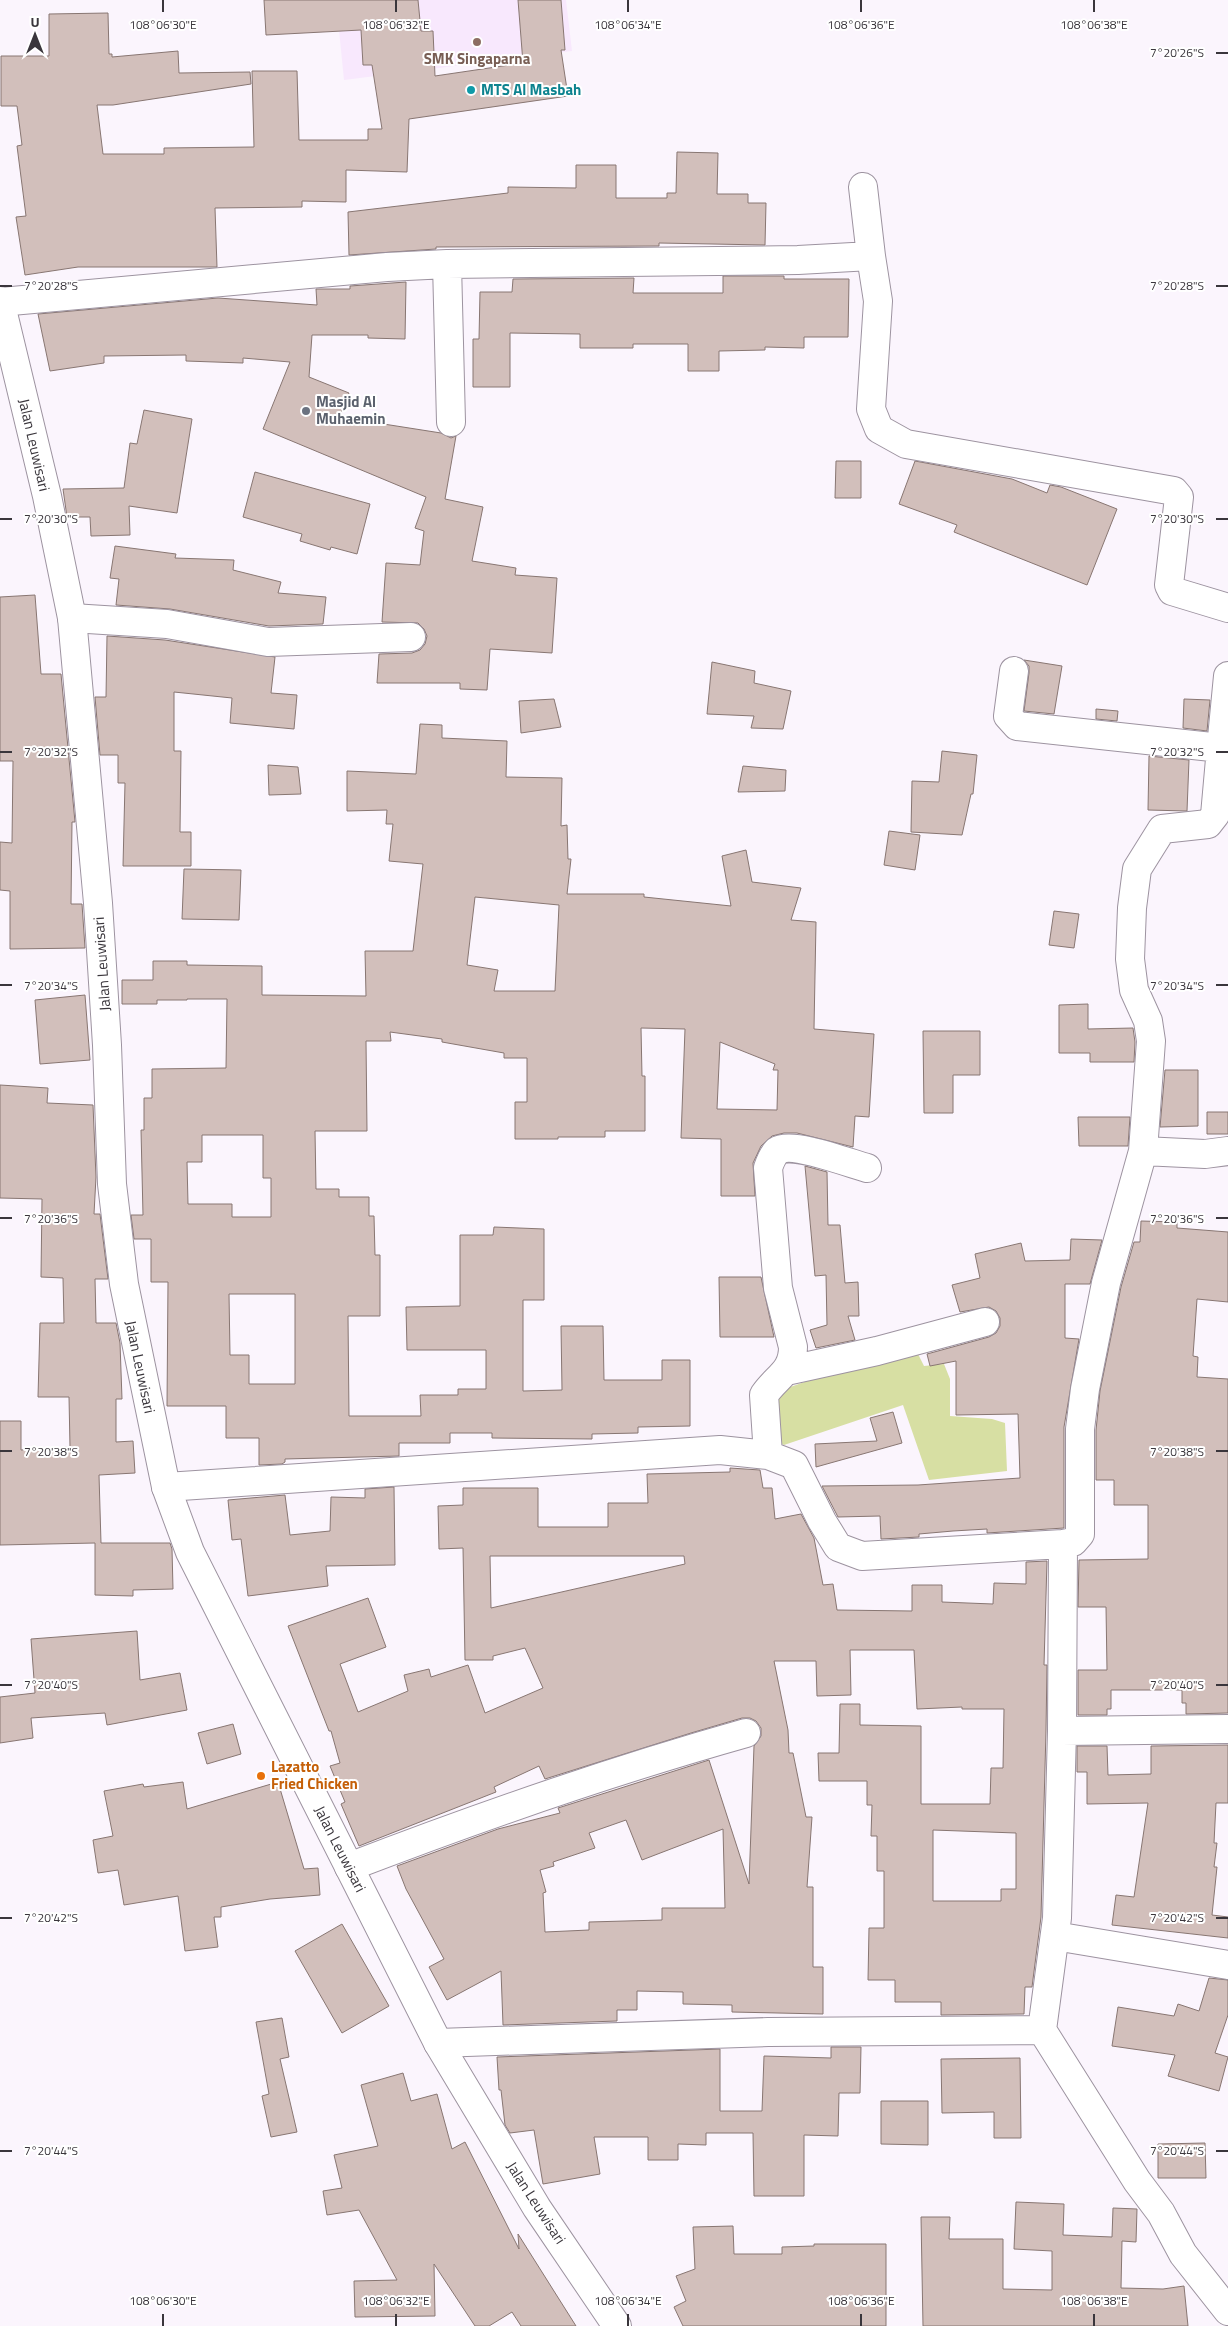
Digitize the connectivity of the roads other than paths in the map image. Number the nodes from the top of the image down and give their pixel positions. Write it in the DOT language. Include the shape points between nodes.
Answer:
graph roads {
  1 [pos="863,187"];
  2 [pos="871,256"];
  3 [pos="447,264"];
  4 [pos="0,302"];
  5 [pos="451,422"];
  6 [pos="1228,608"];
  7 [pos="72,618"];
  8 [pos="411,637"];
  9 [pos="1014,672"];
  10 [pos="1228,676"];
  11 [pos="1221,748"];
  12 [pos="1228,1150"];
  13 [pos="1142,1152"];
  14 [pos="867,1168"];
  15 [pos="985,1322"];
  16 [pos="786,1371"];
  17 [pos="768,1455"];
  18 [pos="166,1487"];
  19 [pos="1063,1544"];
  20 [pos="1228,1729"];
  21 [pos="1062,1731"];
  22 [pos="746,1733"];
  23 [pos="349,1867"];
  24 [pos="1055,1936"];
  25 [pos="1228,1965"];
  26 [pos="1042,2030"];
  27 [pos="438,2044"];
  28 [pos="1228,2311"];
  29 [pos="617,2326"];
  1 -- 2 [label="street"];
  2 -- 3 [label="street" via="798,260"];
  2 -- 6 [label="street" via="878,301 871,409 879,429 906,444 1174,492 1179,497 1169,585 1172,591"];
  3 -- 4 [label="street"];
  3 -- 5 [label="street"];
  4 -- 7 [label="street, Jalan Leuwisari" via="47,496"];
  7 -- 8 [label="street" via="167,624 268,642"];
  7 -- 18 [label="street, Jalan Leuwisari" via="100,931 112,1184 124,1284"];
  9 -- 11 [label="street" via="1008,716 1017,726"];
  10 -- 11 [label="street"];
  11 -- 13 [label="street" via="1212,821 1162,829 1137,869 1130,959 1134,990 1148,1021 1151,1041"];
  12 -- 13 [label="street" via="1204,1154"];
  13 -- 19 [label="street" via="1106,1283 1085,1389 1080,1429 1080,1534 1073,1542"];
  14 -- 16 [label="street" via="793,1148 778,1150 772,1156 768,1168 778,1288 793,1346 791,1364"];
  15 -- 16 [label="street"];
  16 -- 17 [label="street" via="764,1395"];
  17 -- 18 [label="street" via="720,1450"];
  17 -- 19 [label="street" via="794,1465 838,1547 862,1556"];
  18 -- 23 [label="street, Jalan Leuwisari" via="190,1552"];
  19 -- 21 [label="street"];
  20 -- 21 [label="street"];
  21 -- 24 [label="street"];
  22 -- 23 [label="street" via="638,1765"];
  23 -- 27 [label="street, Jalan Leuwisari"];
  24 -- 25 [label="street"];
  24 -- 26 [label="street"];
  26 -- 27 [label="street" via="768,2032"];
  26 -- 28 [label="street" via="1183,2254"];
  27 -- 29 [label="street, Jalan Leuwisari" via="537,2208"];
}
